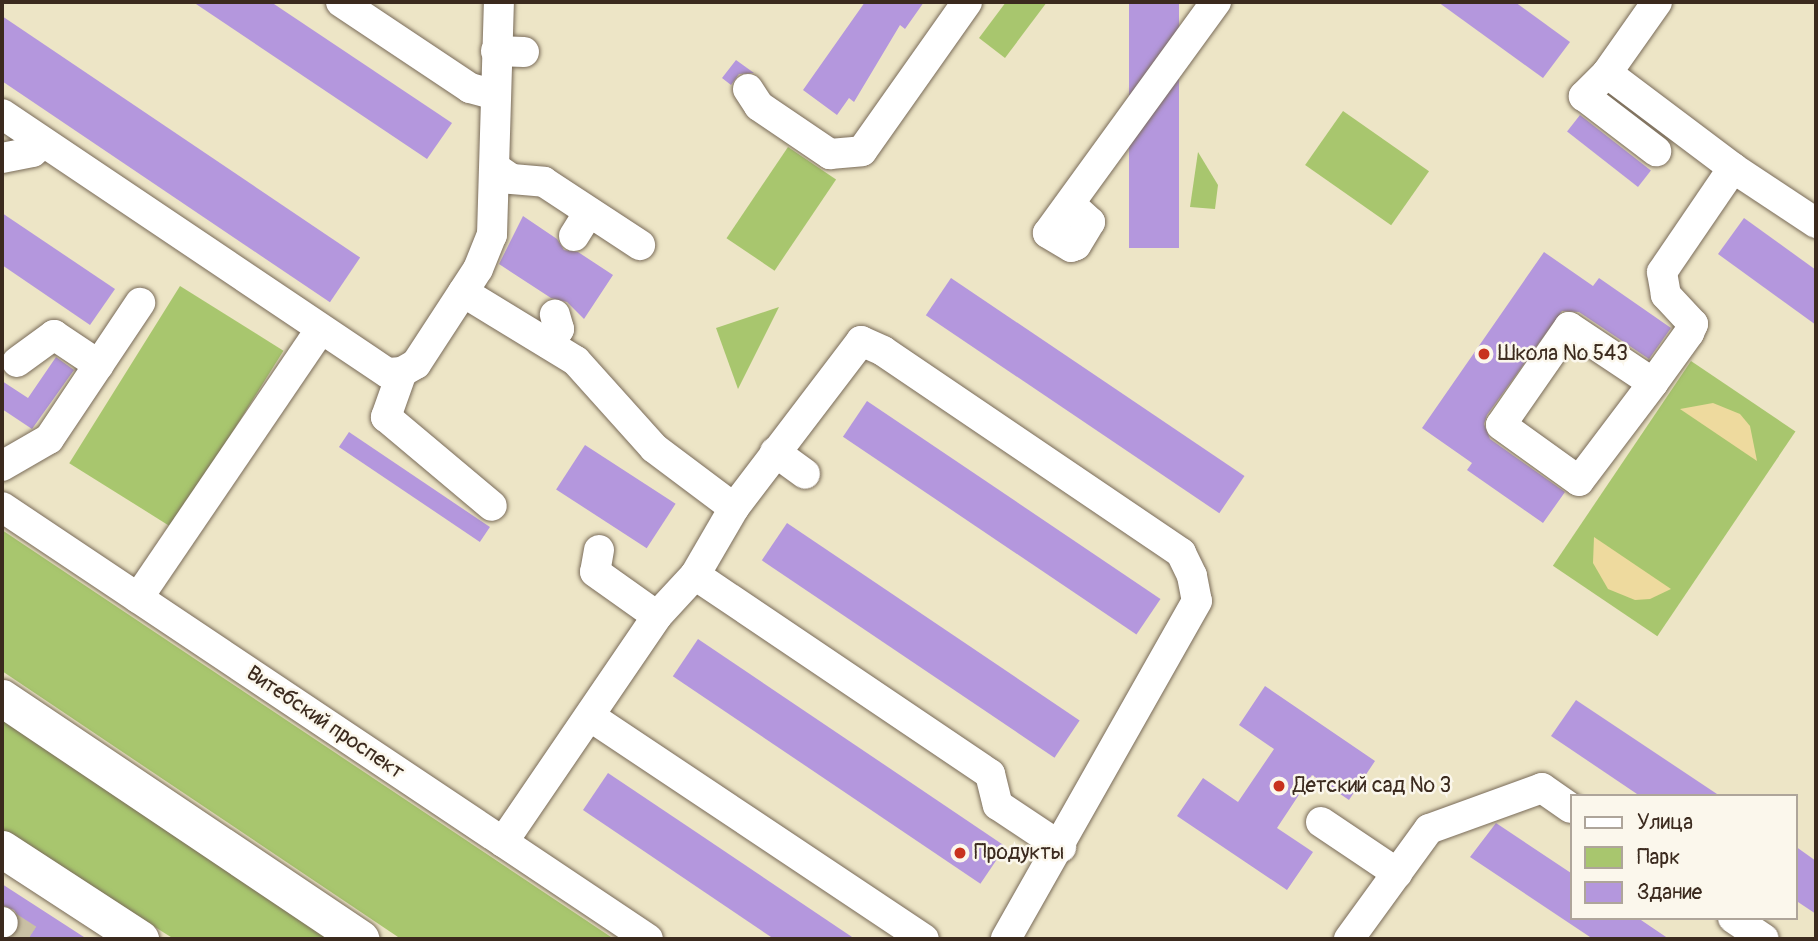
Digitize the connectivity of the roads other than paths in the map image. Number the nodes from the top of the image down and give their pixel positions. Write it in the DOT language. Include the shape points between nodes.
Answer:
graph roads {
  1 [pos="341,2"];
  2 [pos="499,2"];
  3 [pos="967,2"];
  4 [pos="1216,2"];
  5 [pos="1657,2"];
  6 [pos="1607,73"];
  7 [pos="748,89"];
  8 [pos="493,94"];
  9 [pos="2,114"];
  10 [pos="44,143"];
  11 [pos="1656,151"];
  12 [pos="2,158"];
  13 [pos="1733,168"];
  14 [pos="497,169"];
  15 [pos="1070,204"];
  16 [pos="1816,223"];
  17 [pos="640,245"];
  18 [pos="464,292"];
  19 [pos="140,303"];
  20 [pos="555,315"];
  21 [pos="321,329"];
  22 [pos="549,344"];
  23 [pos="17,362"];
  24 [pos="99,365"];
  25 [pos="402,372"];
  26 [pos="1653,383"];
  27 [pos="775,452"];
  28 [pos="2,466"];
  29 [pos="805,474"];
  30 [pos="492,506"];
  31 [pos="2,507"];
  32 [pos="734,508"];
  33 [pos="599,550"];
  34 [pos="695,575"];
  35 [pos="138,598"];
  36 [pos="657,616"];
  37 [pos="2,698"];
  38 [pos="591,718"];
  39 [pos="1570,807"];
  40 [pos="1321,822"];
  41 [pos="503,842"];
  42 [pos="1061,847"];
  43 [pos="3,853"];
  44 [pos="1397,873"];
  45 [pos="1736,920"];
  46 [pos="140,939"];
  47 [pos="361,939"];
  48 [pos="648,939"];
  49 [pos="924,939"];
  50 [pos="1006,939"];
  51 [pos="1349,939"];
  52 [pos="1764,939"];
  1 -- 8 [label="street" via="470,88"];
  2 -- 8 [label="street" via="510,51"];
  3 -- 7 [label="street" via="862,151 830,154 759,106"];
  4 -- 15 [label="street"];
  5 -- 6 [label="street"];
  6 -- 11 [label="street" via="1584,96"];
  6 -- 13 [label="street"];
  8 -- 14 [label="street"];
  9 -- 10 [label="street"];
  10 -- 12 [label="street" via="32,152"];
  10 -- 21 [label="street" via="101,196"];
  13 -- 16 [label="street"];
  13 -- 26 [label="street" via="1662,272 1666,295 1693,324"];
  14 -- 17 [label="street" via="512,179 544,182 581,224"];
  14 -- 18 [label="street" via="492,235"];
  18 -- 22 [label="street"];
  18 -- 25 [label="street" via="416,364"];
  19 -- 24 [label="street"];
  20 -- 22 [label="street" via="559,329"];
  21 -- 25 [label="street" via="388,373"];
  21 -- 35 [label="street"];
  22 -- 32 [label="street" via="576,361 654,449"];
  23 -- 24 [label="street" via="54,335"];
  24 -- 28 [label="street" via="49,439"];
  25 -- 30 [label="street" via="386,417"];
  26 -- 26 [label="street" via="1579,481 1501,425 1569,327"];
  27 -- 29 [label="street"];
  27 -- 32 [label="street"];
  27 -- 42 [label="street" via="861,341 883,351 1181,553 1197,601"];
  31 -- 35 [label="street, Витебский проспект"];
  32 -- 34 [label="street"];
  33 -- 36 [label="street" via="596,572"];
  34 -- 36 [label="street"];
  34 -- 42 [label="street" via="989,774 999,805"];
  35 -- 41 [label="street, Витебский проспект"];
  36 -- 38 [label="street"];
  37 -- 47 [label="main road"];
  38 -- 41 [label="street"];
  38 -- 49 [label="street"];
  39 -- 44 [label="street" via="1542,788 1429,829"];
  40 -- 44 [label="street"];
  41 -- 48 [label="street, Витебский проспект"];
  42 -- 50 [label="street"];
  43 -- 46 [label="main road"];
  44 -- 51 [label="street"];
  45 -- 52 [label="street"];
}
